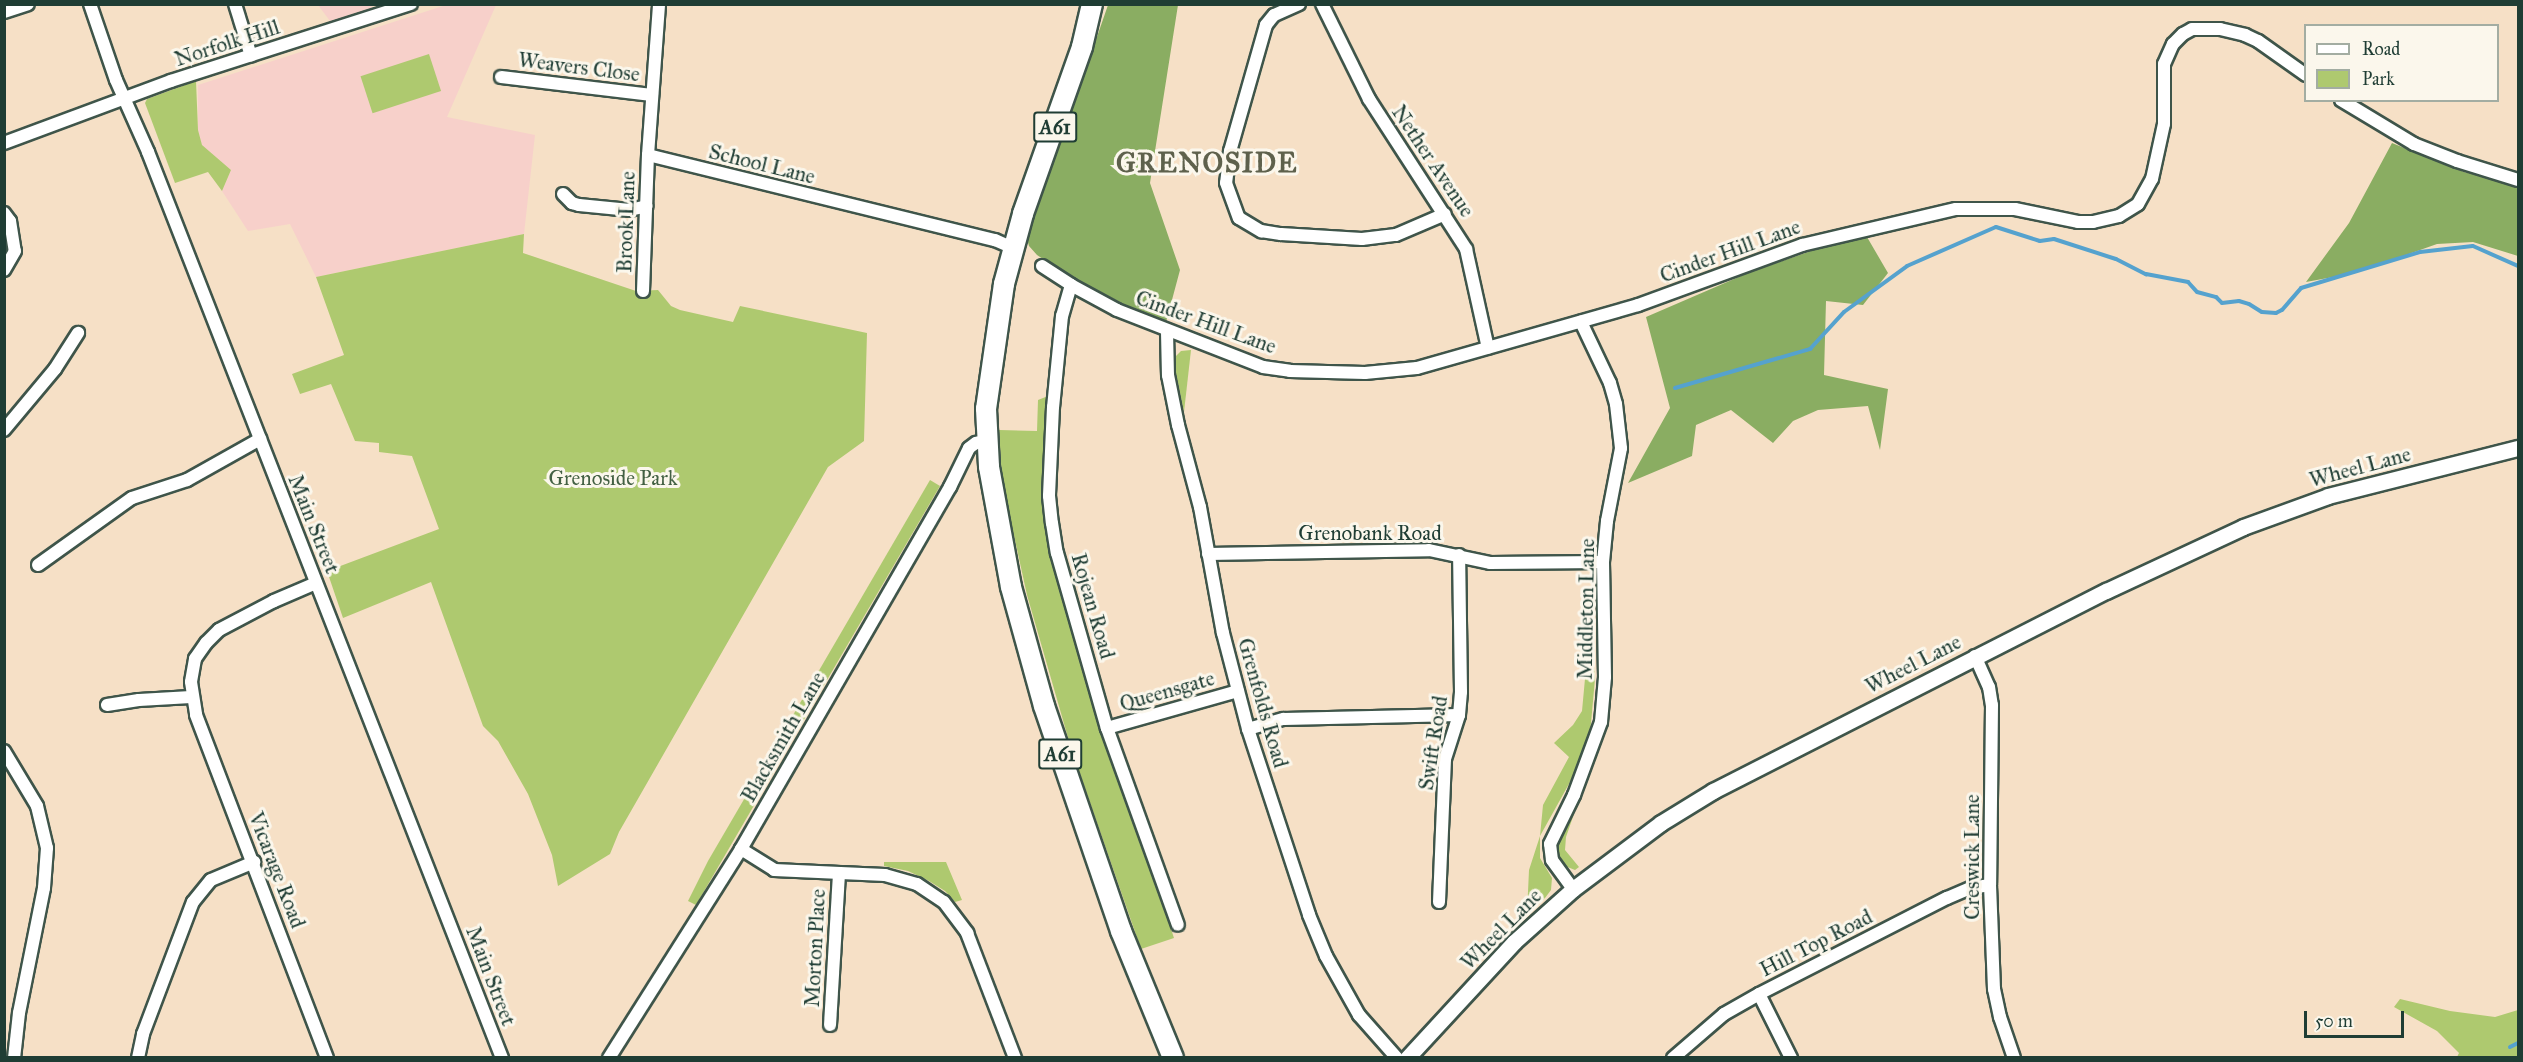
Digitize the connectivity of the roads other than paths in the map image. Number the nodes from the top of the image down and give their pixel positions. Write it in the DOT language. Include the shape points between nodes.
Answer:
graph roads {
  1 [pos="28,4"];
  2 [pos="90,4"];
  3 [pos="235,4"];
  4 [pos="411,4"];
  5 [pos="659,4"];
  6 [pos="1092,4"];
  7 [pos="1299,4"];
  8 [pos="1322,4"];
  9 [pos="4,12"];
  10 [pos="251,56"];
  11 [pos="2304,74"];
  12 [pos="501,77"];
  13 [pos="652,95"];
  14 [pos="124,99"];
  15 [pos="2345,102"];
  16 [pos="4,143"];
  17 [pos="648,155"];
  18 [pos="2518,180"];
  19 [pos="563,194"];
  20 [pos="647,206"];
  21 [pos="4,213"];
  22 [pos="1445,214"];
  23 [pos="1013,248"];
  24 [pos="1042,266"];
  25 [pos="4,270"];
  26 [pos="1071,285"];
  27 [pos="643,291"];
  28 [pos="1581,322"];
  29 [pos="1167,332"];
  30 [pos="78,333"];
  31 [pos="1488,348"];
  32 [pos="4,430"];
  33 [pos="260,440"];
  34 [pos="988,440"];
  35 [pos="2518,448"];
  36 [pos="1208,554"];
  37 [pos="1459,555"];
  38 [pos="1603,562"];
  39 [pos="38,565"];
  40 [pos="316,583"];
  41 [pos="1975,656"];
  42 [pos="1238,691"];
  43 [pos="191,697"];
  44 [pos="107,705"];
  45 [pos="1459,715"];
  46 [pos="1107,728"];
  47 [pos="1248,729"];
  48 [pos="4,751"];
  49 [pos="741,849"];
  50 [pos="254,862"];
  51 [pos="839,873"];
  52 [pos="1990,885"];
  53 [pos="1573,889"];
  54 [pos="1439,902"];
  55 [pos="1178,925"];
  56 [pos="1759,993"];
  57 [pos="830,1025"];
  58 [pos="14,1058"];
  59 [pos="138,1058"];
  60 [pos="327,1058"];
  61 [pos="502,1058"];
  62 [pos="609,1058"];
  63 [pos="1015,1058"];
  64 [pos="1173,1058"];
  65 [pos="1397,1058"];
  66 [pos="1407,1058"];
  67 [pos="1673,1058"];
  68 [pos="1791,1058"];
  69 [pos="2014,1058"];
  1 -- 9 [label="street"];
  2 -- 14 [label="street, Main Street"];
  3 -- 10 [label="street"];
  4 -- 10 [label="street, Norfolk Hill"];
  5 -- 13 [label="street"];
  6 -- 23 [label="highway, A61" via="1082,47"];
  7 -- 22 [label="street" via="1274,15 1266,24 1230,151 1226,183 1239,218 1261,231 1362,239 1396,235"];
  8 -- 22 [label="street, Nether Avenue" via="1369,99"];
  10 -- 14 [label="street, Norfolk Hill"];
  11 -- 28 [label="street, Cinder Hill Lane" via="2245,34 2192,29 2182,34 2167,53 2160,148 2152,179 2138,204 2129,211 2107,220 2078,222 2015,209 1956,209 1772,254 1638,305"];
  12 -- 13 [label="street, Weavers Close"];
  13 -- 17 [label="street"];
  14 -- 16 [label="street, Norfolk Hill"];
  14 -- 33 [label="street, Main Street"];
  15 -- 18 [label="street" via="2414,144"];
  17 -- 20 [label="street, Brook Lane"];
  17 -- 23 [label="street, School Lane" via="995,240"];
  19 -- 20 [label="street" via="579,205 630,210"];
  20 -- 27 [label="street, Brook Lane"];
  21 -- 25 [label="street" via="10,221 15,251"];
  22 -- 31 [label="street, Nether Avenue" via="1466,249"];
  23 -- 34 [label="highway, A61" via="989,381"];
  24 -- 26 [label="street, Cinder Hill Lane"];
  26 -- 29 [label="street, Cinder Hill Lane"];
  26 -- 46 [label="street, Rojean Road" via="1062,316 1056,371 1049,496 1057,553"];
  28 -- 31 [label="street, Cinder Hill Lane"];
  28 -- 38 [label="street, Middleton Lane" via="1610,383 1621,436"];
  29 -- 31 [label="street, Cinder Hill Lane" via="1263,367 1308,372 1396,371"];
  29 -- 36 [label="street, Grenfolds Road" via="1168,375"];
  30 -- 32 [label="street" via="55,369"];
  33 -- 39 [label="street" via="188,480 125,502"];
  33 -- 40 [label="street, Main Street"];
  34 -- 49 [label="street, Blacksmith Lane" via="969,448"];
  34 -- 64 [label="highway, A61" via="1002,548 1044,706 1121,931"];
  35 -- 41 [label="street, Wheel Lane" via="2328,496 2263,519"];
  36 -- 37 [label="street, Grenobank Road" via="1412,549"];
  36 -- 42 [label="street, Grenfolds Road"];
  37 -- 38 [label="street, Grenobank Road" via="1490,563"];
  37 -- 45 [label="street, Swift Road"];
  38 -- 53 [label="street, Middleton Lane" via="1605,676 1601,722 1575,795 1550,844 1552,860"];
  40 -- 43 [label="street, Vicarage Road" via="219,630 195,659"];
  40 -- 61 [label="street, Main Street"];
  41 -- 52 [label="street, Creswick Lane" via="1989,687 1992,705"];
  41 -- 53 [label="street, Wheel Lane" via="1713,791 1661,823"];
  42 -- 46 [label="street, Queensgate"];
  42 -- 47 [label="street, Grenfolds Road"];
  43 -- 44 [label="street"];
  43 -- 50 [label="street, Vicarage Road"];
  45 -- 47 [label="street" via="1294,718"];
  45 -- 54 [label="street, Swift Road" via="1445,759"];
  46 -- 55 [label="street, Rojean Road"];
  47 -- 65 [label="street, Grenfolds Road" via="1326,956 1359,1015"];
  48 -- 58 [label="street" via="38,806 47,848 44,888"];
  49 -- 51 [label="street" via="774,870"];
  49 -- 62 [label="street, Blacksmith Lane"];
  50 -- 59 [label="street" via="211,880 193,902 142,1034"];
  50 -- 60 [label="street, Vicarage Road"];
  51 -- 57 [label="street, Morton Place"];
  51 -- 63 [label="street" via="902,879 944,902 967,933"];
  52 -- 56 [label="street, Hill Top Road" via="1947,898"];
  52 -- 69 [label="street, Creswick Lane" via="1994,989"];
  53 -- 66 [label="street, Wheel Lane" via="1514,942"];
  56 -- 67 [label="street, Hill Top Road" via="1724,1014"];
  56 -- 68 [label="street"];
}
